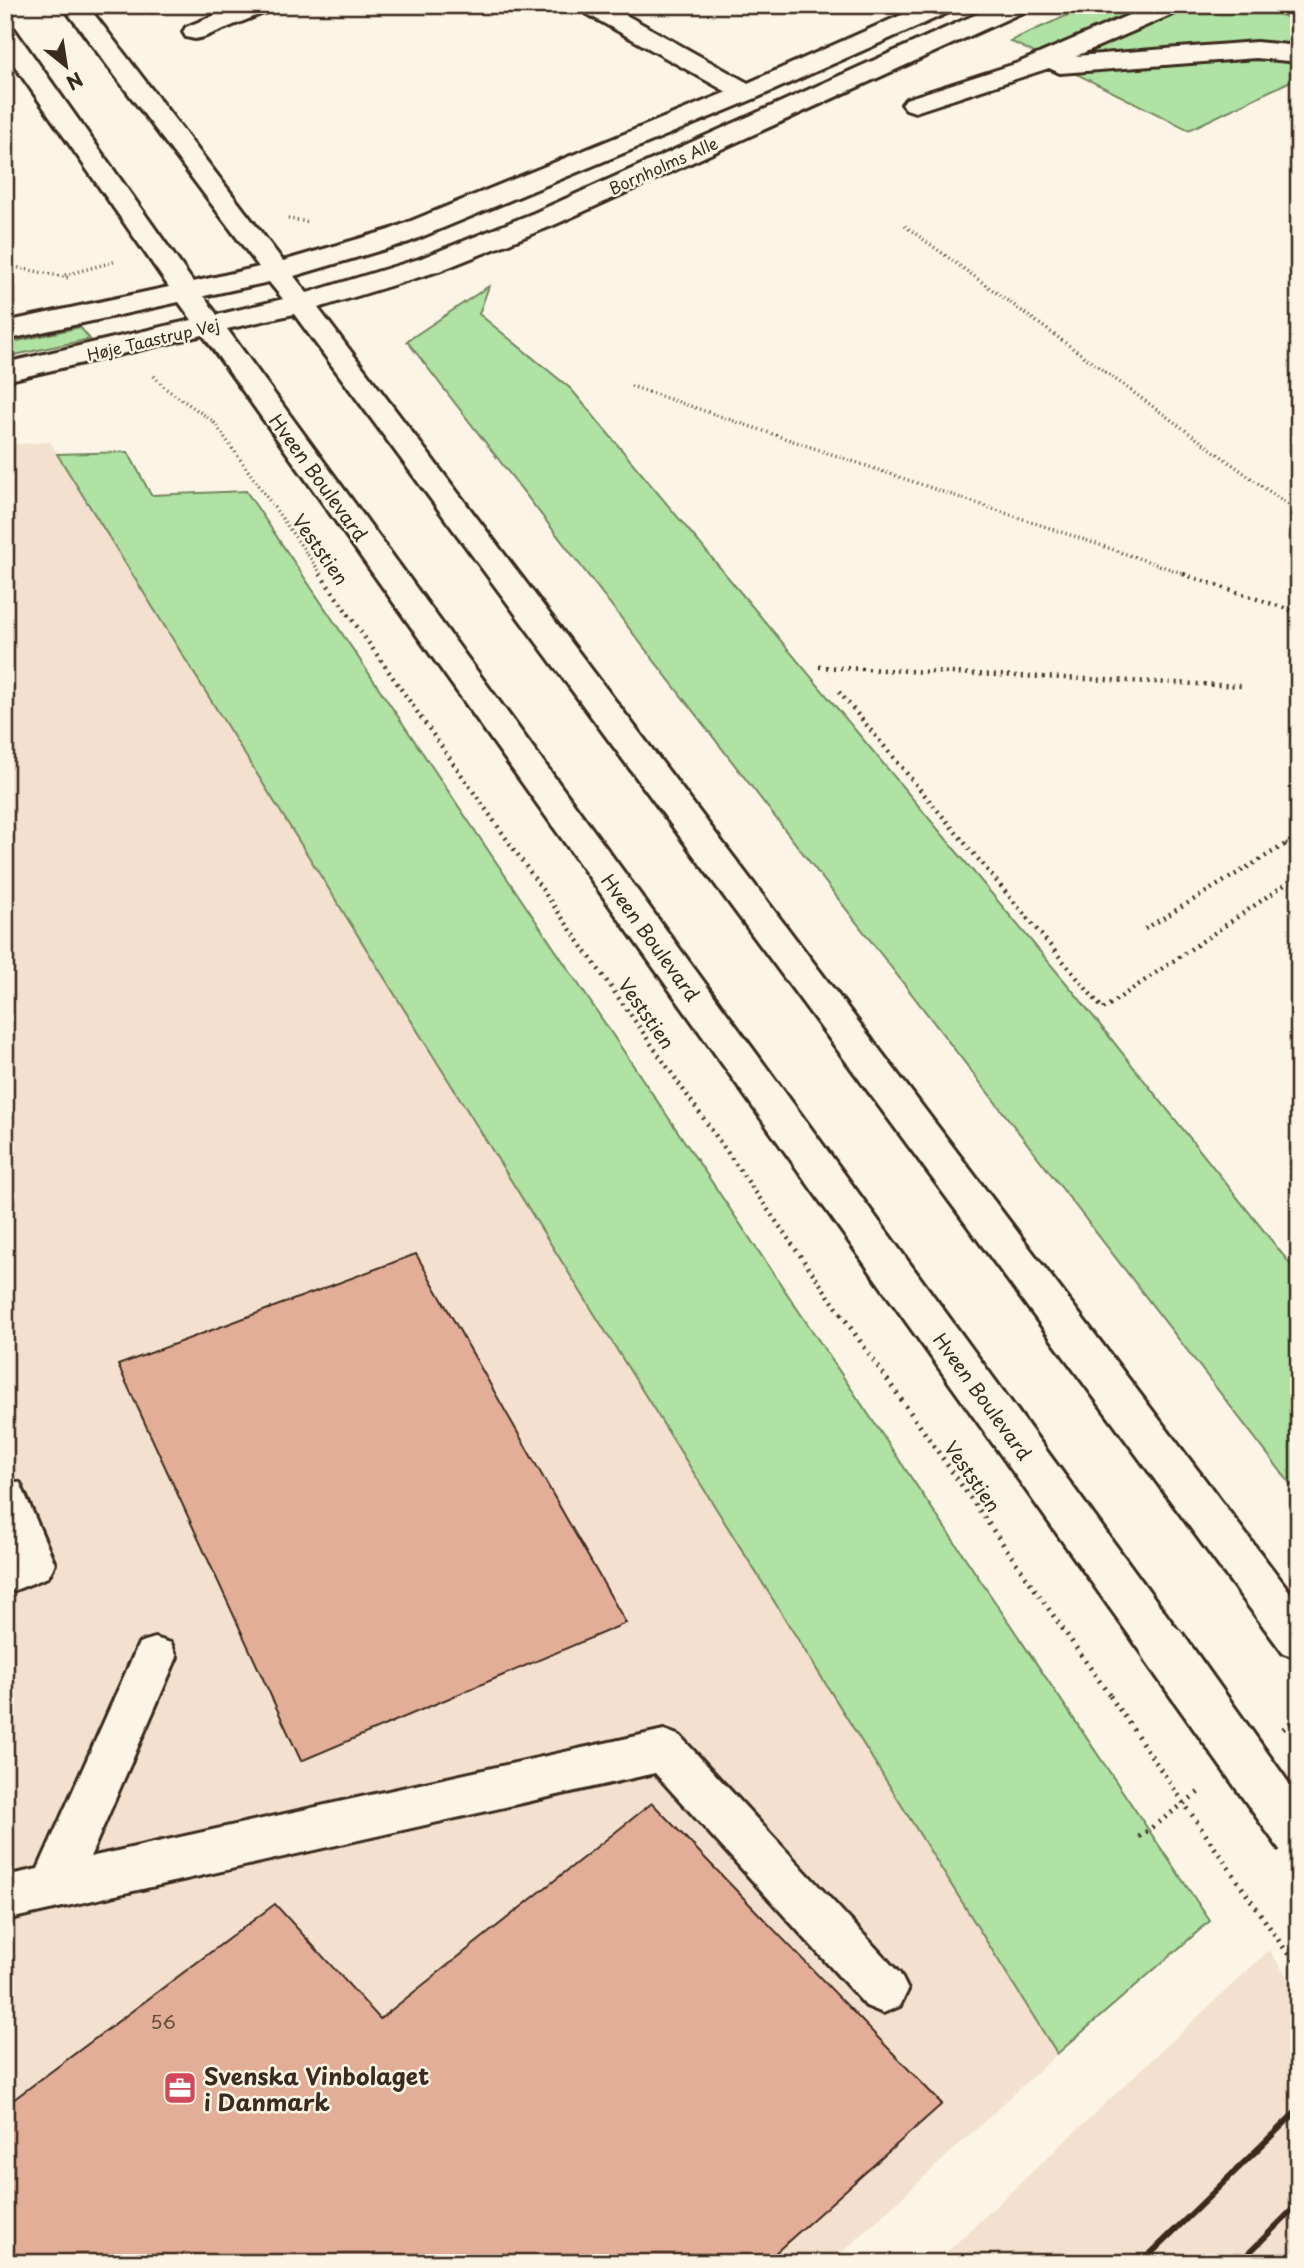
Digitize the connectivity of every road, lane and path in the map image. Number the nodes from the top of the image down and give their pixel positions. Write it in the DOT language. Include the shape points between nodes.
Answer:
graph roads {
  1 [pos="74,5"];
  2 [pos="262,5"];
  3 [pos="589,5"];
  4 [pos="945,5"];
  5 [pos="1018,5"];
  6 [pos="1173,5"];
  7 [pos="1284,5"];
  8 [pos="195,32"];
  9 [pos="5,34"];
  10 [pos="1298,34"];
  11 [pos="1027,68"];
  12 [pos="747,93"];
  13 [pos="915,104"];
  14 [pos="905,226"];
  15 [pos="5,265"];
  16 [pos="276,272"];
  17 [pos="64,275"];
  18 [pos="187,292"];
  19 [pos="300,304"];
  20 [pos="210,325"];
  21 [pos="5,331"];
  22 [pos="5,372"];
  23 [pos="150,372"];
  24 [pos="631,386"];
  25 [pos="1299,513"];
  26 [pos="1299,613"];
  27 [pos="819,667"];
  28 [pos="1242,686"];
  29 [pos="839,692"];
  30 [pos="1299,836"];
  31 [pos="1285,844"];
  32 [pos="1299,852"];
  33 [pos="1299,875"];
  34 [pos="1145,929"];
  35 [pos="5,1496"];
  36 [pos="5,1575"];
  37 [pos="1299,1639"];
  38 [pos="155,1657"];
  39 [pos="1299,1837"];
  40 [pos="53,1888"];
  41 [pos="5,1898"];
  42 [pos="1299,1970"];
  43 [pos="883,1990"];
  1 -- 16 [label="street"];
  2 -- 8 [label="street"];
  3 -- 12 [label="street"];
  4 -- 12 [label="street, Bornholms Alle"];
  5 -- 19 [label="street, Bornholms Alle" via="544,219 429,265"];
  6 -- 11 [label="street"];
  7 -- 10 [label="path"];
  9 -- 18 [label="street, Hveen Boulevard"];
  10 -- 11 [label="street" via="1256,50"];
  11 -- 13 [label="street"];
  12 -- 16 [label="street, Bornholms Alle" via="398,236"];
  14 -- 25 [label="path"];
  15 -- 17 [label="path"];
  16 -- 18 [label="street, Høje Taastrup Vej"];
  16 -- 19 [label="street"];
  18 -- 20 [label="street, Hveen Boulevard"];
  18 -- 21 [label="street, Høje Taastrup Vej"];
  19 -- 20 [label="street, Høje Taastrup Vej"];
  19 -- 37 [label="street"];
  20 -- 22 [label="street, Høje Taastrup Vej"];
  20 -- 39 [label="street, Hveen Boulevard, bridge"];
  23 -- 42 [label="path, Veststien, bridge" via="164,388 214,421"];
  24 -- 26 [label="path"];
  27 -- 28 [label="path"];
  29 -- 33 [label="path" via="1103,1009"];
  30 -- 31 [label="path"];
  31 -- 32 [label="path"];
  31 -- 34 [label="path"];
  35 -- 36 [label="street" via="33,1564"];
  38 -- 40 [label="street"];
  40 -- 41 [label="street"];
  40 -- 43 [label="street" via="664,1749"];
}
